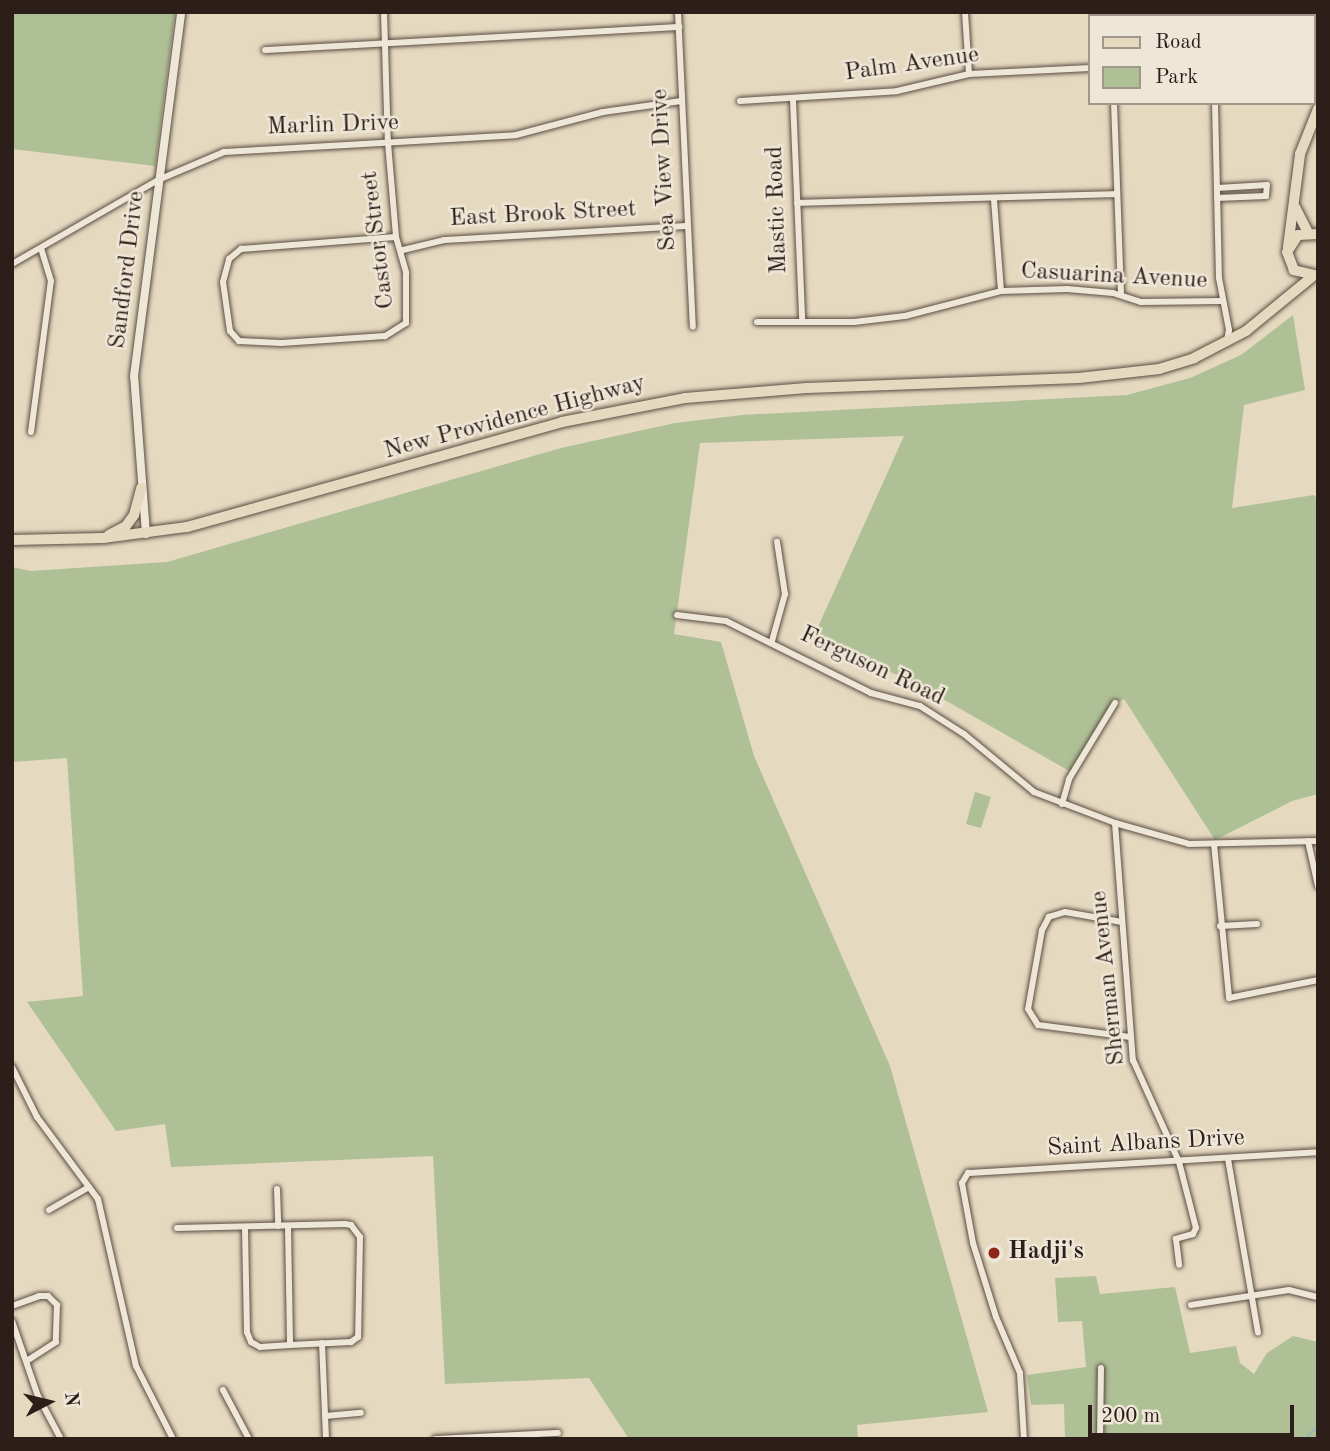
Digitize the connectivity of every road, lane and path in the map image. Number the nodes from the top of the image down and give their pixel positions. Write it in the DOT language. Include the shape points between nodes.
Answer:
graph roads {
  1 [pos="181,12"];
  2 [pos="384,12"];
  3 [pos="678,12"];
  4 [pos="965,12"];
  5 [pos="679,27"];
  6 [pos="385,44"];
  7 [pos="265,50"];
  8 [pos="1088,68"];
  9 [pos="969,75"];
  10 [pos="793,100"];
  11 [pos="681,101"];
  12 [pos="740,101"];
  13 [pos="1114,105"];
  14 [pos="1215,105"];
  15 [pos="1318,109"];
  16 [pos="388,143"];
  17 [pos="158,180"];
  18 [pos="1217,188"];
  19 [pos="1116,194"];
  20 [pos="1293,197"];
  21 [pos="1217,198"];
  22 [pos="994,200"];
  23 [pos="797,204"];
  24 [pos="687,226"];
  25 [pos="1313,233"];
  26 [pos="396,237"];
  27 [pos="1288,247"];
  28 [pos="41,248"];
  29 [pos="403,250"];
  30 [pos="12,264"];
  31 [pos="1294,270"];
  32 [pos="1315,275"];
  33 [pos="1001,291"];
  34 [pos="1121,295"];
  35 [pos="1221,302"];
  36 [pos="1271,312"];
  37 [pos="802,319"];
  38 [pos="757,321"];
  39 [pos="693,327"];
  40 [pos="1229,330"];
  41 [pos="1241,334"];
  42 [pos="1226,342"];
  43 [pos="31,432"];
  44 [pos="141,488"];
  45 [pos="146,534"];
  46 [pos="103,538"];
  47 [pos="12,540"];
  48 [pos="778,542"];
  49 [pos="677,615"];
  50 [pos="772,642"];
  51 [pos="1115,703"];
  52 [pos="1062,804"];
  53 [pos="1115,823"];
  54 [pos="1308,841"];
  55 [pos="1318,841"];
  56 [pos="1214,844"];
  57 [pos="1318,886"];
  58 [pos="1122,922"];
  59 [pos="1257,924"];
  60 [pos="1220,926"];
  61 [pos="1318,980"];
  62 [pos="1130,1037"];
  63 [pos="12,1067"];
  64 [pos="1318,1152"];
  65 [pos="1228,1159"];
  66 [pos="1179,1162"];
  67 [pos="89,1187"];
  68 [pos="277,1189"];
  69 [pos="49,1210"];
  70 [pos="278,1226"];
  71 [pos="288,1226"];
  72 [pos="245,1227"];
  73 [pos="177,1228"];
  74 [pos="1179,1265"];
  75 [pos="1252,1296"];
  76 [pos="1318,1297"];
  77 [pos="1191,1304"];
  78 [pos="12,1306"];
  79 [pos="12,1321"];
  80 [pos="1258,1332"];
  81 [pos="322,1343"];
  82 [pos="290,1345"];
  83 [pos="27,1361"];
  84 [pos="1101,1368"];
  85 [pos="223,1390"];
  86 [pos="361,1413"];
  87 [pos="325,1416"];
  88 [pos="558,1433"];
  89 [pos="61,1439"];
  90 [pos="173,1439"];
  91 [pos="249,1439"];
  92 [pos="326,1439"];
  93 [pos="435,1439"];
  94 [pos="1024,1439"];
  95 [pos="1100,1439"];
  1 -- 17 [label="street, Sandford Drive"];
  2 -- 6 [label="street, Castor Street"];
  3 -- 5 [label="street, Sea View Drive"];
  4 -- 9 [label="street"];
  5 -- 6 [label="street"];
  5 -- 11 [label="street, Sea View Drive"];
  6 -- 7 [label="street"];
  6 -- 16 [label="street, Castor Street"];
  8 -- 9 [label="street, Palm Avenue"];
  9 -- 10 [label="street, Palm Avenue" via="897,91"];
  10 -- 12 [label="street, Palm Avenue"];
  10 -- 23 [label="street, Mastic Road"];
  11 -- 16 [label="street, Marlin Drive" via="633,106 516,135"];
  11 -- 24 [label="street, Sea View Drive"];
  13 -- 19 [label="street"];
  14 -- 18 [label="street"];
  15 -- 20 [label="main road" via="1300,154"];
  16 -- 17 [label="street, Marlin Drive" via="225,152 203,157"];
  16 -- 26 [label="street, Castor Street"];
  17 -- 28 [label="street, Marlin Drive"];
  17 -- 44 [label="street, Sandford Drive" via="134,376"];
  18 -- 21 [label="street"];
  18 -- 21 [label="street" via="1267,185 1266,196"];
  19 -- 22 [label="street"];
  19 -- 34 [label="street"];
  20 -- 25 [label="main road" via="1300,222"];
  20 -- 27 [label="main road"];
  21 -- 35 [label="street"];
  22 -- 23 [label="street"];
  22 -- 33 [label="street"];
  23 -- 37 [label="street, Mastic Road"];
  24 -- 29 [label="street, East Brook Street" via="444,240"];
  24 -- 39 [label="street, Sea View Drive"];
  25 -- 27 [label="highway" via="1294,239"];
  26 -- 29 [label="street, Castor Street"];
  26 -- 29 [label="street, Castor Street" via="255,246 234,254 223,282 230,331 239,341 264,343 385,336 401,330 408,317"];
  27 -- 31 [label="highway"];
  28 -- 30 [label="street, Marlin Drive"];
  28 -- 43 [label="street" via="51,281"];
  31 -- 32 [label="highway"];
  31 -- 36 [label="highway, New Providence Highway" via="1292,284"];
  32 -- 36 [label="highway, New Providence Highway"];
  33 -- 34 [label="street, Casuarina Avenue" via="1067,289"];
  33 -- 37 [label="street, Casuarina Avenue" via="905,316 854,322"];
  34 -- 35 [label="street, Casuarina Avenue" via="1141,302"];
  35 -- 40 [label="street"];
  36 -- 41 [label="highway, New Providence Highway"];
  37 -- 38 [label="street, Casuarina Avenue"];
  40 -- 41 [label="street"];
  40 -- 42 [label="street"];
  41 -- 42 [label="highway, New Providence Highway"];
  42 -- 45 [label="highway, New Providence Highway" via="1176,364 1127,375 746,391 628,407 233,516"];
  44 -- 45 [label="street, Sandford Drive"];
  44 -- 46 [label="highway" via="127,526"];
  45 -- 46 [label="highway, New Providence Highway"];
  46 -- 47 [label="highway, New Providence Highway"];
  48 -- 50 [label="street" via="785,594"];
  49 -- 50 [label="street, Ferguson Road" via="726,621"];
  50 -- 52 [label="street, Ferguson Road" via="871,693 920,706 964,734 1034,792"];
  51 -- 52 [label="street" via="1069,779"];
  52 -- 53 [label="street, Ferguson Road"];
  53 -- 56 [label="street, Ferguson Road" via="1173,841"];
  53 -- 58 [label="street, Sherman Avenue"];
  54 -- 55 [label="street, Ferguson Road"];
  54 -- 56 [label="street, Ferguson Road"];
  54 -- 57 [label="street"];
  56 -- 60 [label="street"];
  58 -- 62 [label="street, Sherman Avenue"];
  58 -- 62 [label="street" via="1065,912 1049,917 1042,930 1028,1009 1038,1026"];
  59 -- 60 [label="street"];
  60 -- 61 [label="street" via="1229,998"];
  62 -- 66 [label="street, Sherman Avenue" via="1134,1066"];
  63 -- 67 [label="street" via="37,1117"];
  64 -- 65 [label="street, Saint Albans Drive"];
  65 -- 66 [label="street, Saint Albans Drive"];
  65 -- 75 [label="street"];
  66 -- 74 [label="street, Sherman Avenue" via="1196,1228 1193,1234 1176,1239"];
  66 -- 94 [label="street, Saint Albans Drive" via="977,1171 965,1177 963,1193 982,1277 1020,1373"];
  67 -- 69 [label="street"];
  67 -- 90 [label="street" via="107,1232 136,1366"];
  68 -- 70 [label="street"];
  70 -- 71 [label="street"];
  70 -- 72 [label="street"];
  71 -- 81 [label="street" via="345,1224 355,1228 360,1237 360,1332 351,1342"];
  71 -- 82 [label="street"];
  72 -- 73 [label="street"];
  72 -- 82 [label="street" via="249,1338 260,1347"];
  75 -- 76 [label="street" via="1289,1290"];
  75 -- 77 [label="street"];
  75 -- 80 [label="street"];
  78 -- 83 [label="street" via="39,1296 48,1296 57,1305 56,1342"];
  79 -- 83 [label="street"];
  81 -- 82 [label="street"];
  81 -- 87 [label="street"];
  83 -- 89 [label="street" via="38,1396"];
  84 -- 95 [label="street"];
  85 -- 91 [label="street"];
  86 -- 87 [label="street"];
  87 -- 92 [label="street"];
  88 -- 93 [label="street"];
}
